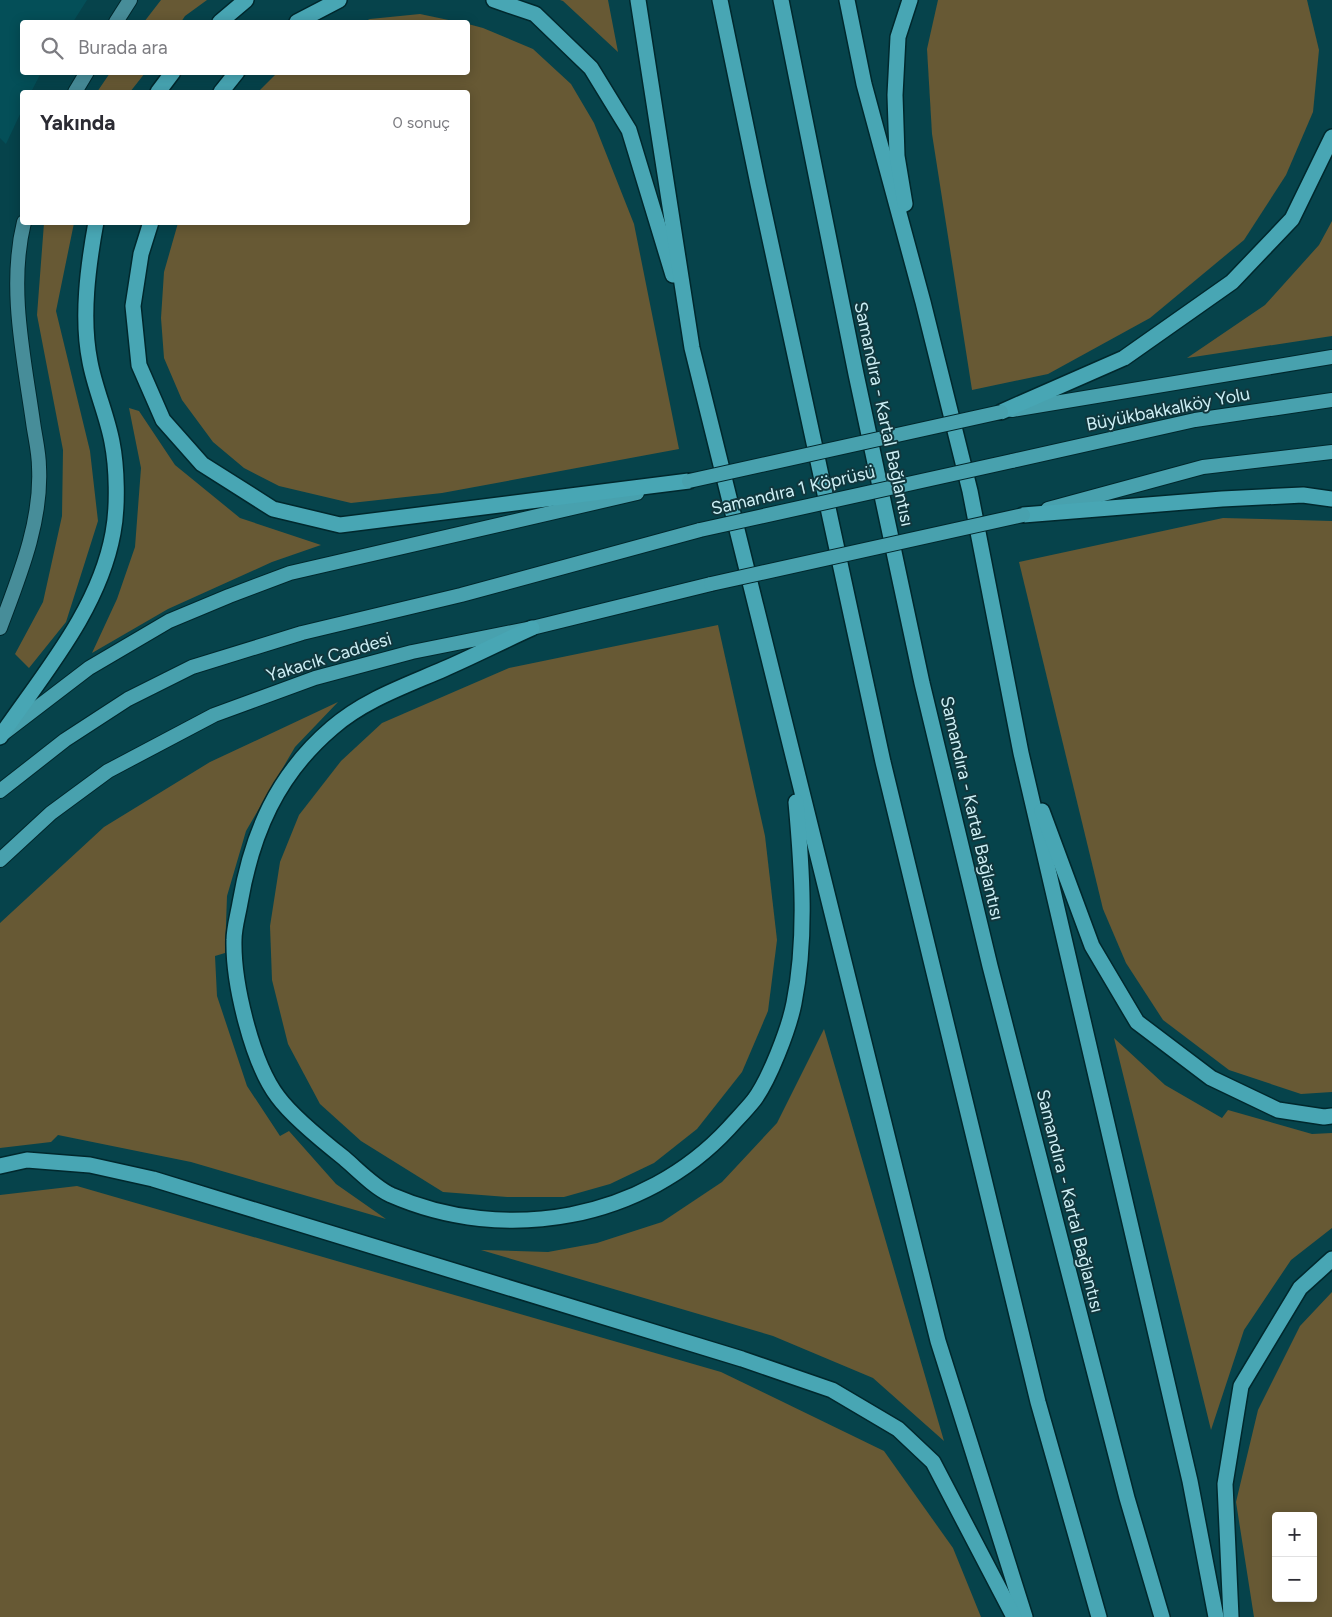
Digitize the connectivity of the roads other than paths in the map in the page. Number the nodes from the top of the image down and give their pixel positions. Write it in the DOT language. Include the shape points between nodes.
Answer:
graph roads {
  1 [pos="130,0"];
  2 [pos="246,0"];
  3 [pos="339,0"];
  4 [pos="494,0"];
  5 [pos="638,0"];
  6 [pos="720,0"];
  7 [pos="781,0"];
  8 [pos="847,0"];
  9 [pos="910,0"];
  10 [pos="117,20"];
  11 [pos="222,20"];
  12 [pos="301,20"];
  13 [pos="85,75"];
  14 [pos="171,75"];
  15 [pos="235,75"];
  16 [pos="76,90"];
  17 [pos="160,90"];
  18 [pos="223,90"];
  19 [pos="1332,136"];
  20 [pos="24,225"];
  21 [pos="96,225"];
  22 [pos="150,225"];
  23 [pos="923,302"];
  24 [pos="692,348"];
  25 [pos="1332,357"];
  26 [pos="1332,400"];
  27 [pos="1001,412"];
  28 [pos="1332,452"];
  29 [pos="1012,461"];
  30 [pos="689,481"];
  31 [pos="1332,499"];
  32 [pos="1023,516"];
  33 [pos="700,530"];
  34 [pos="0,628"];
  35 [pos="532,628"];
  36 [pos="0,736"];
  37 [pos="792,750"];
  38 [pos="1021,753"];
  39 [pos="0,791"];
  40 [pos="0,860"];
  41 [pos="1332,1116"];
  42 [pos="0,1166"];
  43 [pos="1332,1259"];
  44 [pos="1014,1617"];
  45 [pos="1025,1617"];
  46 [pos="1099,1617"];
  47 [pos="1162,1617"];
  48 [pos="1216,1617"];
  49 [pos="1231,1617"];
  1 -- 10 [label="main road"];
  2 -- 11 [label="highway"];
  3 -- 12 [label="highway"];
  4 -- 24 [label="highway" via="534,14 591,68 629,130"];
  5 -- 24 [label="highway"];
  6 -- 46 [label="highway" via="883,762 1038,1402"];
  7 -- 47 [label="highway, Samandıra - Kartal Bağlantısı" via="922,683 1000,1005 1127,1498"];
  8 -- 23 [label="highway" via="864,84"];
  9 -- 23 [label="highway" via="898,36 895,95 897,156"];
  13 -- 16 [label="main road"];
  14 -- 17 [label="highway"];
  15 -- 18 [label="highway"];
  19 -- 27 [label="highway" via="1292,219 1232,282 1124,358"];
  20 -- 34 [label="main road" via="17,289 40,468 36,516 20,574"];
  21 -- 36 [label="highway" via="86,303 89,361 112,443 116,481 114,532 100,578 77,624"];
  22 -- 30 [label="highway" via="141,254 133,306 139,365 164,420 202,464 273,509 340,525"];
  23 -- 38 [label="highway" via="970,491"];
  24 -- 37 [label="highway"];
  25 -- 27 [label="highway"];
  26 -- 29 [label="highway, Büyükbakkalköy Yolu" via="1195,420"];
  27 -- 30 [label="highway, bridge"];
  28 -- 32 [label="highway" via="1203,467"];
  29 -- 33 [label="highway, Samandıra 1 Köprüsü, bridge"];
  30 -- 36 [label="highway" via="290,573 169,621 89,668"];
  31 -- 32 [label="highway" via="1303,495 1240,498"];
  32 -- 35 [label="highway, Yakacık Caddesi, bridge" via="712,584"];
  33 -- 39 [label="highway, Yakacık Caddesi" via="461,595 302,633 192,667 128,699 65,740"];
  35 -- 37 [label="highway" via="375,699 334,726 307,752 280,786 258,832 243,885 234,940 240,998 254,1053 278,1097 329,1146 388,1194 465,1216 512,1222 573,1216 641,1194 683,1168 716,1142 756,1098 779,1049 794,1006 802,942 801,851"];
  35 -- 40 [label="highway, Yakacık Caddesi" via="412,652 315,678 214,715 108,771 52,813"];
  37 -- 45 [label="highway" via="938,1340"];
  38 -- 41 [label="highway" via="1092,946 1137,1022 1210,1078 1278,1110"];
  38 -- 48 [label="highway" via="1190,1481"];
  42 -- 44 [label="highway" via="27,1160 90,1165 153,1179 742,1359 832,1390 898,1429 933,1462"];
  43 -- 49 [label="highway" via="1300,1288 1241,1386 1225,1484"];
}
